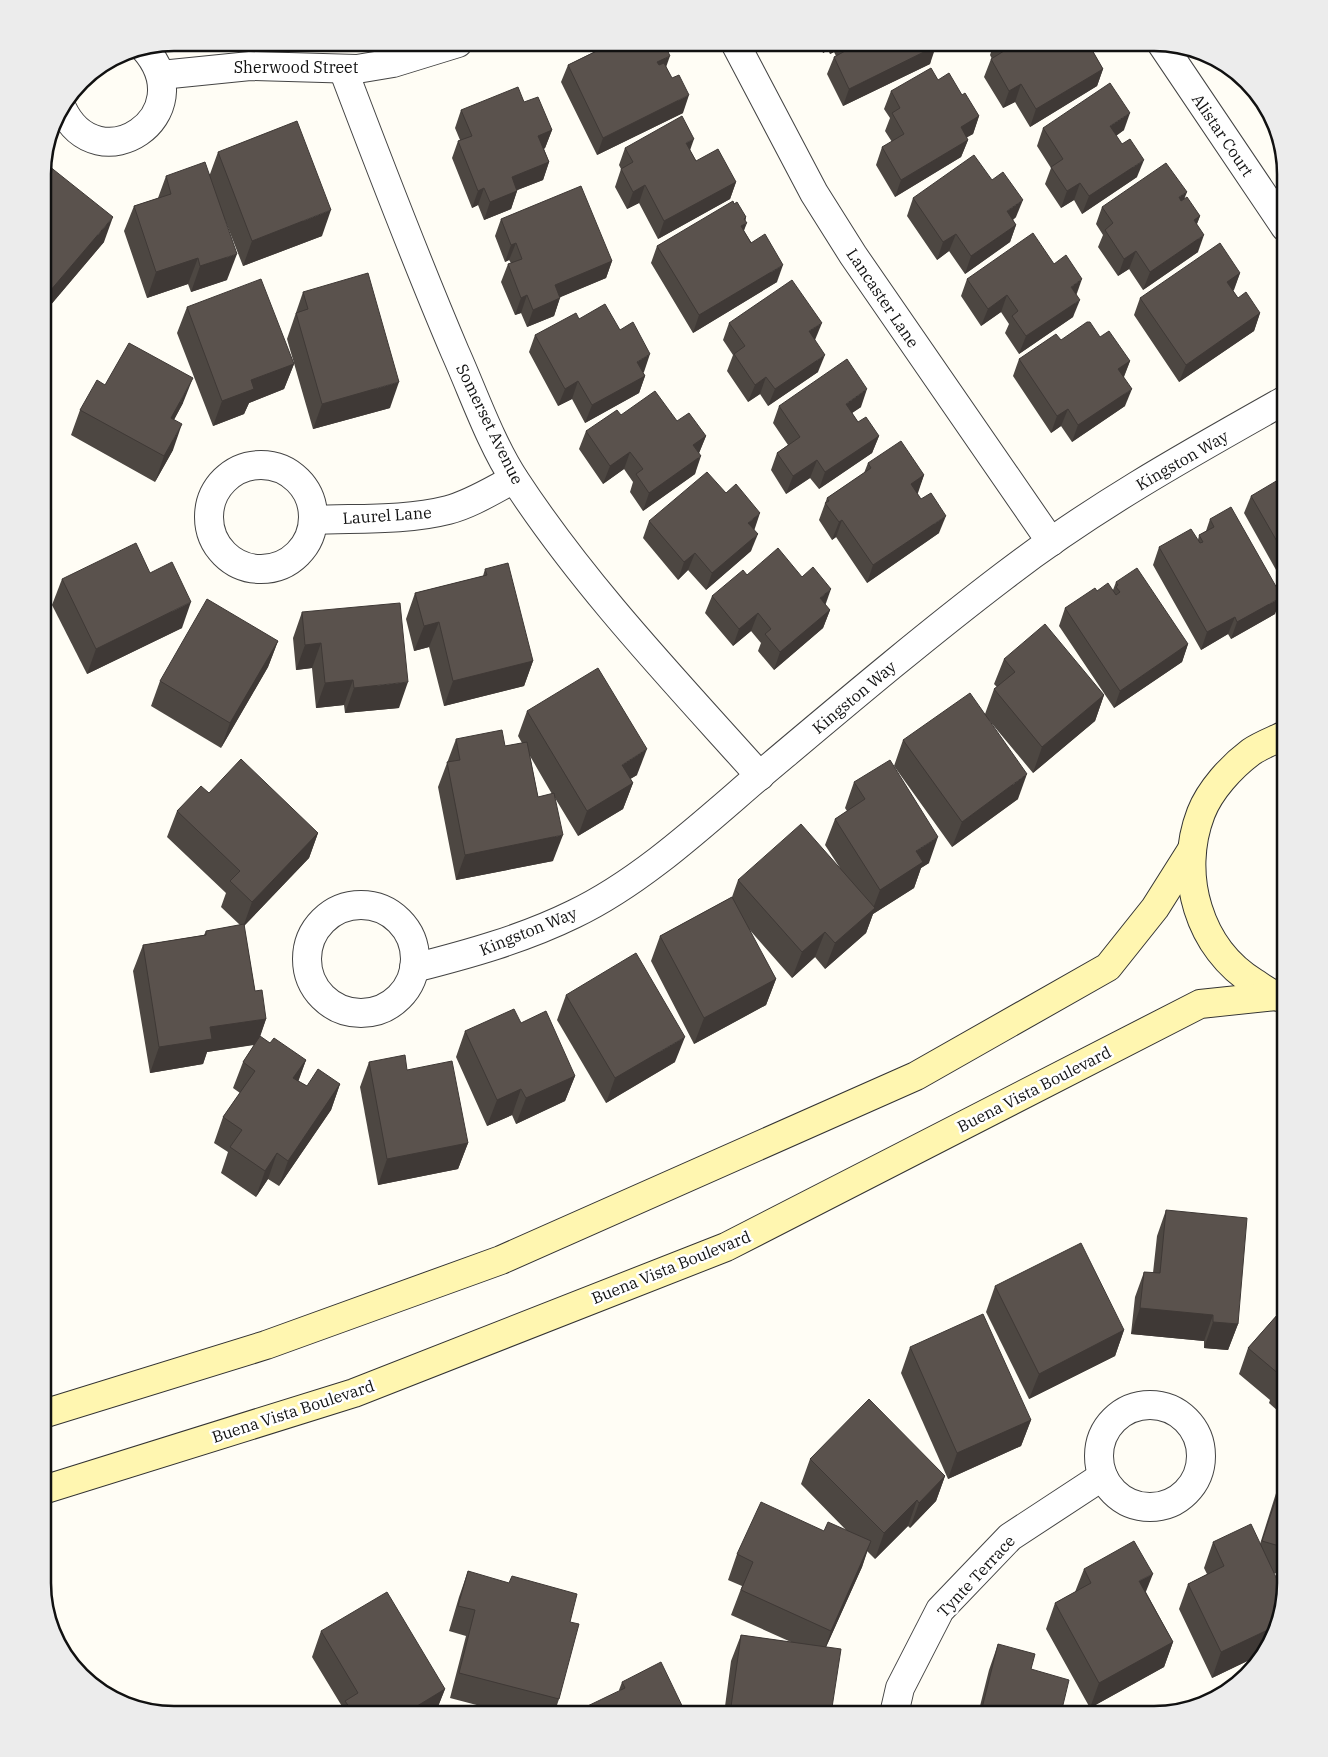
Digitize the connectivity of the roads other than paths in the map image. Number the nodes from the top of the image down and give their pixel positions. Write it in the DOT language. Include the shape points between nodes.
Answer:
graph roads {
  1 [pos="429,52"];
  2 [pos="740,52"];
  3 [pos="1168,53"];
  4 [pos="150,54"];
  5 [pos="343,69"];
  6 [pos="161,74"];
  7 [pos="66,116"];
  8 [pos="1277,214"];
  9 [pos="1277,405"];
  10 [pos="514,479"];
  11 [pos="313,520"];
  12 [pos="1052,542"];
  13 [pos="1277,739"];
  14 [pos="760,776"];
  15 [pos="1191,851"];
  16 [pos="414,968"];
  17 [pos="1277,996"];
  18 [pos="1277,998"];
  19 [pos="51,1411"];
  20 [pos="1103,1476"];
  21 [pos="51,1487"];
  22 [pos="896,1706"];
  1 -- 5 [label="street, Sherwood Street" via="393,63"];
  2 -- 12 [label="street, Lancaster Lane" via="814,193 853,255"];
  3 -- 8 [label="street, Alistar Court"];
  4 -- 6 [label="street"];
  5 -- 6 [label="street, Sherwood Street" via="250,66"];
  5 -- 10 [label="street, Somerset Avenue" via="442,321"];
  6 -- 7 [label="street" via="163,93 159,111 134,137 116,142 97,140 81,133"];
  9 -- 12 [label="street, Kingston Way" via="1105,504"];
  10 -- 11 [label="street, Laurel Lane" via="448,510 401,516"];
  10 -- 14 [label="street, Somerset Avenue" via="586,577"];
  12 -- 14 [label="street, Kingston Way" via="900,658"];
  13 -- 15 [label="main road, Buena Vista Boulevard" via="1252,751 1222,778 1201,812"];
  14 -- 16 [label="street, Kingston Way" via="633,878 575,914 489,950"];
  15 -- 17 [label="main road, Buena Vista Boulevard" via="1193,896 1209,938 1238,973"];
  15 -- 19 [label="main road, Buena Vista Boulevard" via="1155,908 1108,967 916,1076 501,1260 266,1346"];
  18 -- 21 [label="main road, Buena Vista Boulevard" via="1200,1004 726,1247 354,1393"];
  20 -- 22 [label="street, Tynte Terrace" via="1010,1537 940,1610 900,1688"];
}
